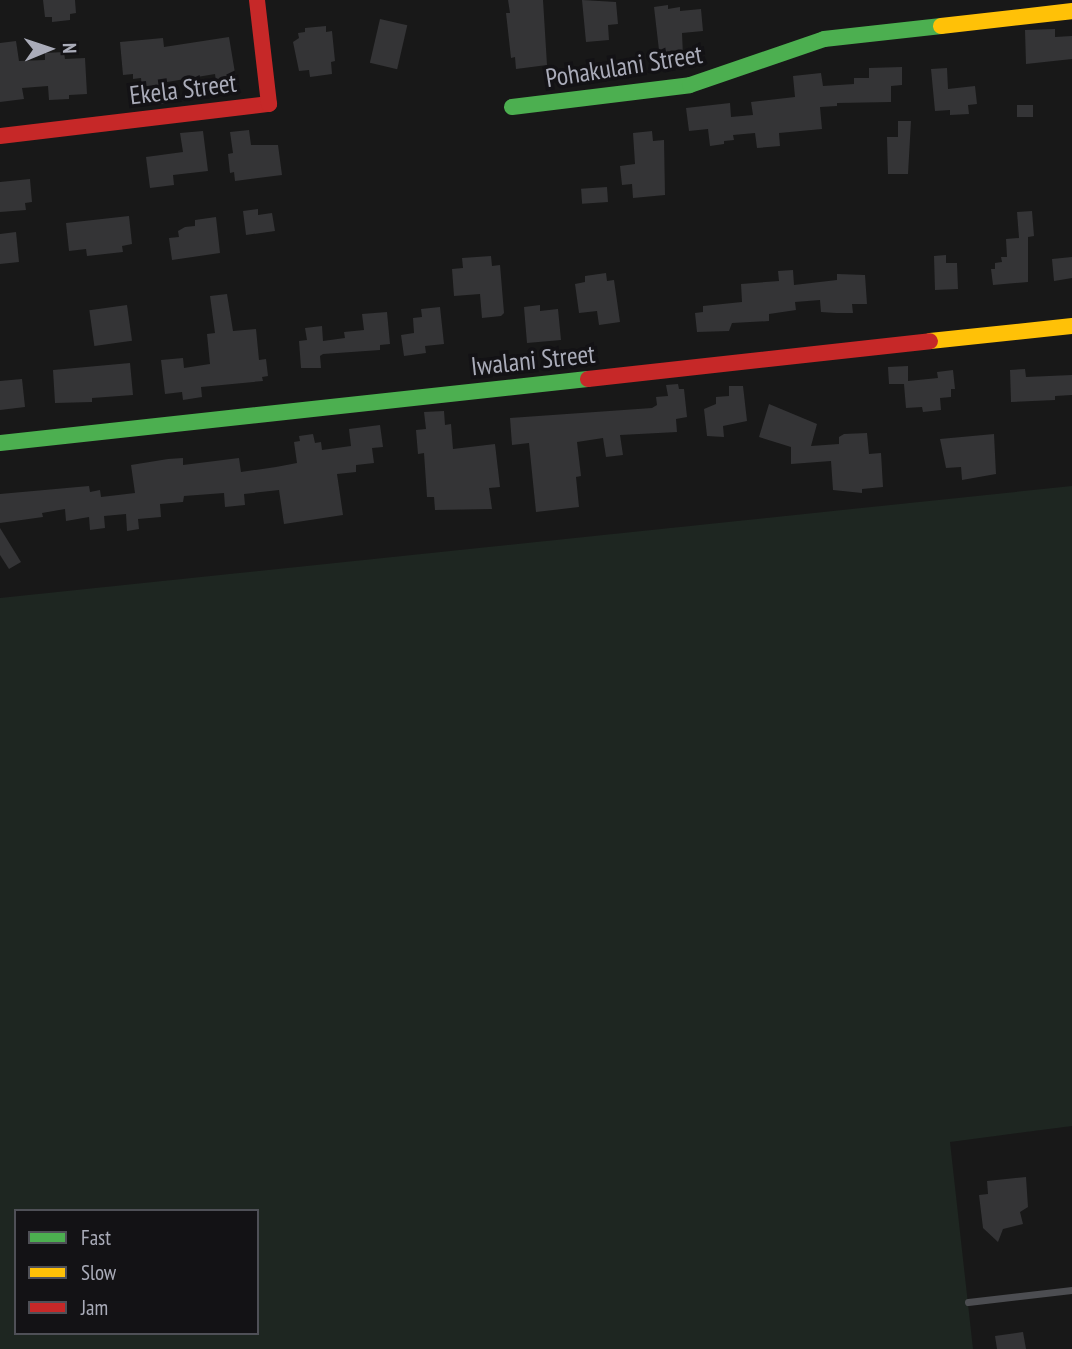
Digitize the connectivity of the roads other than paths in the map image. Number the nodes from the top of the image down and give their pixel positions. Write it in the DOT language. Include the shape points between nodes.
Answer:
graph roads {
  1 [pos="257,0"];
  2 [pos="1072,11"];
  3 [pos="512,107"];
  4 [pos="0,136"];
  5 [pos="1072,326"];
  6 [pos="0,443"];
  7 [pos="1072,1290"];
  8 [pos="968,1302"];
  1 -- 4 [label="street, Ekela Street" via="269,104"];
  2 -- 3 [label="street, Pohakulani Street" via="824,39 690,85"];
  5 -- 6 [label="street, Iwalani Street"];
  7 -- 8 [label="lane"];
}
